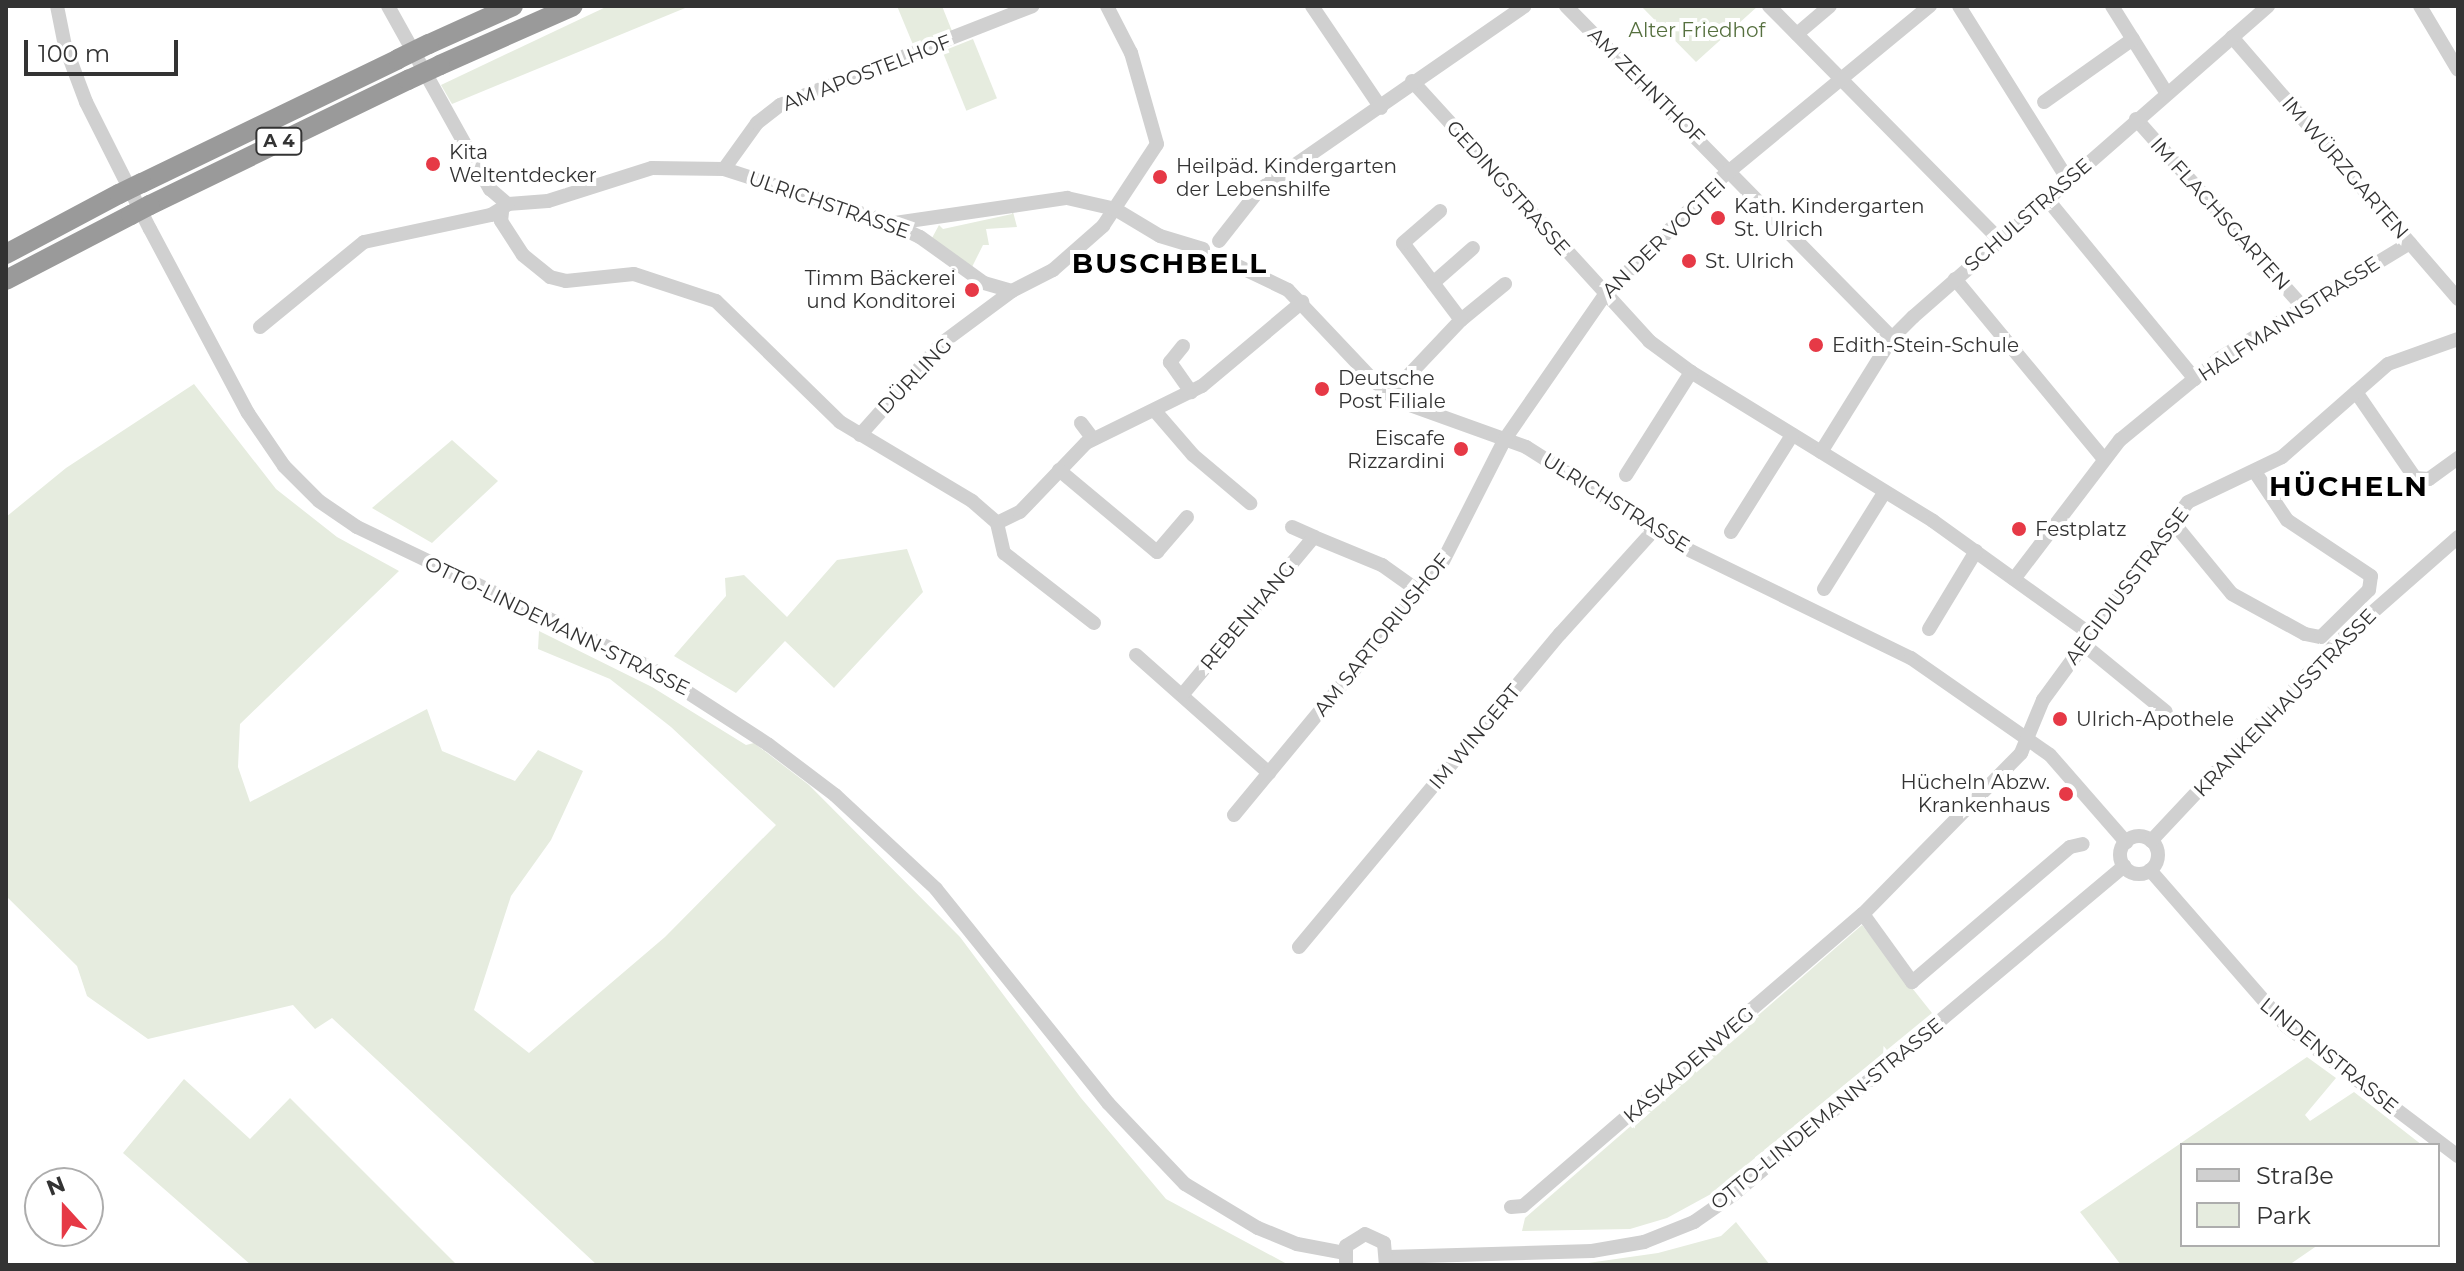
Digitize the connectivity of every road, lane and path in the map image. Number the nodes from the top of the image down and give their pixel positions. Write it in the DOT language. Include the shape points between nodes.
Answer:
graph roads {
  1 [pos="57,6"];
  2 [pos="388,6"];
  3 [pos="513,6"];
  4 [pos="573,6"];
  5 [pos="1032,6"];
  6 [pos="1107,6"];
  7 [pos="1312,6"];
  8 [pos="1525,6"];
  9 [pos="1566,6"];
  10 [pos="1769,6"];
  11 [pos="1830,6"];
  12 [pos="1930,6"];
  13 [pos="1959,6"];
  14 [pos="2112,6"];
  15 [pos="2268,6"];
  16 [pos="2420,6"];
  17 [pos="1797,34"];
  18 [pos="2232,37"];
  19 [pos="2133,39"];
  20 [pos="2458,70"];
  21 [pos="1841,79"];
  22 [pos="1412,81"];
  23 [pos="2166,92"];
  24 [pos="2044,102"];
  25 [pos="1381,108"];
  26 [pos="2136,119"];
  27 [pos="724,169"];
  28 [pos="1732,173"];
  29 [pos="2068,180"];
  30 [pos="2047,199"];
  31 [pos="505,208"];
  32 [pos="1115,209"];
  33 [pos="1440,211"];
  34 [pos="929,221"];
  35 [pos="891,223"];
  36 [pos="2000,240"];
  37 [pos="1219,241"];
  38 [pos="928,243"];
  39 [pos="2410,243"];
  40 [pos="1473,248"];
  41 [pos="1203,249"];
  42 [pos="6,254"];
  43 [pos="1221,258"];
  44 [pos="1955,279"];
  45 [pos="6,280"];
  46 [pos="1433,283"];
  47 [pos="1505,284"];
  48 [pos="1012,291"];
  49 [pos="1604,296"];
  50 [pos="2458,299"];
  51 [pos="1302,302"];
  52 [pos="2304,308"];
  53 [pos="1461,320"];
  54 [pos="260,327"];
  55 [pos="1892,338"];
  56 [pos="2458,339"];
  57 [pos="1183,346"];
  58 [pos="1691,372"];
  59 [pos="2195,379"];
  60 [pos="1191,392"];
  61 [pos="2356,392"];
  62 [pos="1390,395"];
  63 [pos="1155,411"];
  64 [pos="1081,423"];
  65 [pos="860,435"];
  66 [pos="1792,435"];
  67 [pos="1093,439"];
  68 [pos="1505,439"];
  69 [pos="1821,452"];
  70 [pos="2102,457"];
  71 [pos="2458,458"];
  72 [pos="1059,470"];
  73 [pos="2255,472"];
  74 [pos="1626,475"];
  75 [pos="1884,493"];
  76 [pos="1250,503"];
  77 [pos="1187,517"];
  78 [pos="2172,521"];
  79 [pos="997,523"];
  80 [pos="1292,527"];
  81 [pos="1654,530"];
  82 [pos="1731,532"];
  83 [pos="1314,537"];
  84 [pos="2458,537"];
  85 [pos="1976,551"];
  86 [pos="2014,579"];
  87 [pos="1824,589"];
  88 [pos="1420,592"];
  89 [pos="1094,623"];
  90 [pos="1929,629"];
  91 [pos="2086,639"];
  92 [pos="1136,655"];
  93 [pos="1183,694"];
  94 [pos="2166,712"];
  95 [pos="2027,737"];
  96 [pos="1269,773"];
  97 [pos="1234,815"];
  98 [pos="2151,841"];
  99 [pos="2126,842"];
  100 [pos="2083,844"];
  101 [pos="2124,866"];
  102 [pos="2150,870"];
  103 [pos="1863,914"];
  104 [pos="1299,947"];
  105 [pos="2458,1156"];
  106 [pos="1511,1207"];
  107 [pos="1345,1259"];
  108 [pos="1387,1261"];
  1 -- 107 [label="street, OTTO-LINDEMANN-STRASSE" via="86,102 150,229 248,413 284,466 319,501 386,542 647,666 769,745 835,795 936,889 1108,1103 1185,1184 1258,1228"];
  2 -- 31 [label="street"];
  3 -- 42 [label="highway, A 4, bridge" via="119,194"];
  4 -- 45 [label="highway, A 4, bridge" via="408,80"];
  5 -- 27 [label="street, AM APOSTELHOF" via="780,105 757,123"];
  6 -- 32 [label="street" via="1131,53 1157,136 1154,150"];
  7 -- 25 [label="street"];
  8 -- 22 [label="street"];
  9 -- 28 [label="street, AM ZEHNTHOF"];
  10 -- 17 [label="street"];
  11 -- 17 [label="street"];
  12 -- 21 [label="street, AN DER VOGTEI"];
  13 -- 29 [label="street"];
  14 -- 19 [label="street"];
  15 -- 18 [label="street, SCHULSTRASSE"];
  16 -- 20 [label="street"];
  17 -- 21 [label="street"];
  18 -- 23 [label="street, SCHULSTRASSE"];
  18 -- 39 [label="street, IM WÜRZGARTEN"];
  19 -- 23 [label="street"];
  19 -- 24 [label="street"];
  21 -- 28 [label="street, AN DER VOGTEI"];
  21 -- 36 [label="street"];
  22 -- 25 [label="street"];
  22 -- 49 [label="street, GEDINGSTRASSE"];
  23 -- 26 [label="street, SCHULSTRASSE"];
  25 -- 37 [label="street" via="1259,190"];
  26 -- 29 [label="street, SCHULSTRASSE"];
  26 -- 52 [label="street, IM FLACHSGARTEN"];
  27 -- 31 [label="street, ULRICHSTRASSE" via="652,168 548,201"];
  27 -- 35 [label="street, ULRICHSTRASSE"];
  28 -- 49 [label="street, AN DER VOGTEI"];
  28 -- 55 [label="street, AM ZEHNTHOF"];
  29 -- 30 [label="street, SCHULSTRASSE"];
  30 -- 36 [label="street, SCHULSTRASSE"];
  30 -- 59 [label="street"];
  31 -- 54 [label="street" via="364,242"];
  31 -- 65 [label="street" via="501,221 537,270 558,279 634,274 716,301 753,342"];
  32 -- 34 [label="street" via="1050,197"];
  32 -- 41 [label="street" via="1164,238"];
  32 -- 48 [label="street" via="1075,253"];
  33 -- 46 [label="street" via="1403,243"];
  34 -- 35 [label="street"];
  34 -- 38 [label="street" via="924,231"];
  35 -- 38 [label="street, ULRICHSTRASSE"];
  36 -- 44 [label="street, SCHULSTRASSE"];
  37 -- 41 [label="street" via="1208,241"];
  37 -- 43 [label="street"];
  38 -- 48 [label="street, ULRICHSTRASSE" via="984,283"];
  39 -- 50 [label="street, IM WÜRZGARTEN"];
  39 -- 52 [label="street, HALFMANNSTRASSE"];
  40 -- 46 [label="street"];
  41 -- 43 [label="street" via="1211,261"];
  43 -- 51 [label="street, ULRICHSTRASSE"];
  44 -- 55 [label="street, SCHULSTRASSE"];
  44 -- 70 [label="street"];
  46 -- 53 [label="street"];
  47 -- 53 [label="street"];
  48 -- 65 [label="street, DÜRLING" via="942,343"];
  49 -- 58 [label="street, GEDINGSTRASSE" via="1649,341"];
  49 -- 68 [label="street, AN DER VOGTEI"];
  51 -- 60 [label="street"];
  51 -- 62 [label="street, ULRICHSTRASSE"];
  52 -- 59 [label="street, HALFMANNSTRASSE"];
  53 -- 62 [label="street"];
  55 -- 69 [label="street, SCHULSTRASSE"];
  56 -- 61 [label="street, AEGIDIUSSTRASSE" via="2388,364"];
  57 -- 60 [label="street" via="1170,362"];
  58 -- 66 [label="street, GEDINGSTRASSE"];
  58 -- 74 [label="street"];
  59 -- 70 [label="street, HALFMANNSTRASSE"];
  60 -- 63 [label="street"];
  61 -- 71 [label="street" via="2415,478 2429,479"];
  61 -- 73 [label="street, AEGIDIUSSTRASSE" via="2282,457"];
  62 -- 68 [label="street, ULRICHSTRASSE" via="1435,417"];
  63 -- 67 [label="street"];
  63 -- 76 [label="street" via="1193,455"];
  64 -- 67 [label="street"];
  65 -- 79 [label="street" via="972,501"];
  66 -- 69 [label="street, GEDINGSTRASSE"];
  66 -- 82 [label="street"];
  67 -- 72 [label="street"];
  68 -- 81 [label="street, ULRICHSTRASSE" via="1557,465"];
  68 -- 88 [label="street, AM SARTORIUSHOF" via="1446,558"];
  69 -- 75 [label="street, GEDINGSTRASSE"];
  70 -- 86 [label="street, HALFMANNSTRASSE"];
  72 -- 77 [label="street" via="1157,552"];
  72 -- 79 [label="street" via="1020,512"];
  73 -- 78 [label="street, AEGIDIUSSTRASSE" via="2188,502"];
  73 -- 78 [label="street" via="2296,528 2368,571 2369,590 2321,637 2305,634 2232,594"];
  75 -- 85 [label="street, GEDINGSTRASSE"];
  75 -- 87 [label="street"];
  78 -- 91 [label="street, AEGIDIUSSTRASSE"];
  79 -- 89 [label="street" via="1004,553"];
  80 -- 83 [label="street"];
  81 -- 95 [label="street, ULRICHSTRASSE" via="1911,658"];
  81 -- 104 [label="street, IM WINGERT" via="1560,634"];
  83 -- 88 [label="street" via="1382,565"];
  83 -- 93 [label="street, REBENHANG"];
  84 -- 98 [label="street, KRANKENHAUSSTRASSE" via="2333,647"];
  85 -- 86 [label="street, GEDINGSTRASSE"];
  85 -- 90 [label="street"];
  86 -- 91 [label="street, GEDINGSTRASSE"];
  88 -- 96 [label="street, AM SARTORIUSHOF"];
  91 -- 94 [label="street, GEDINGSTRASSE"];
  91 -- 95 [label="street, AEGIDIUSSTRASSE" via="2043,700"];
  92 -- 93 [label="street"];
  93 -- 96 [label="street"];
  95 -- 99 [label="street" via="2050,755"];
  95 -- 103 [label="street, KASKADENWEG" via="2021,753"];
  96 -- 97 [label="street, AM SARTORIUSHOF"];
  98 -- 99 [label="street" via="2138,836"];
  98 -- 102 [label="street" via="2157,859"];
  99 -- 101 [label="street" via="2120,851"];
  100 -- 103 [label="street" via="2070,847 1912,982"];
  101 -- 102 [label="street" via="2133,873"];
  101 -- 108 [label="street, OTTO-LINDEMANN-STRASSE" via="1694,1222 1644,1242 1592,1251"];
  102 -- 105 [label="street, LINDENSTRASSE" via="2286,1026"];
  103 -- 106 [label="street, KASKADENWEG" via="1523,1206"];
  107 -- 108 [label="street" via="1351,1240 1365,1234 1379,1238"];
}
